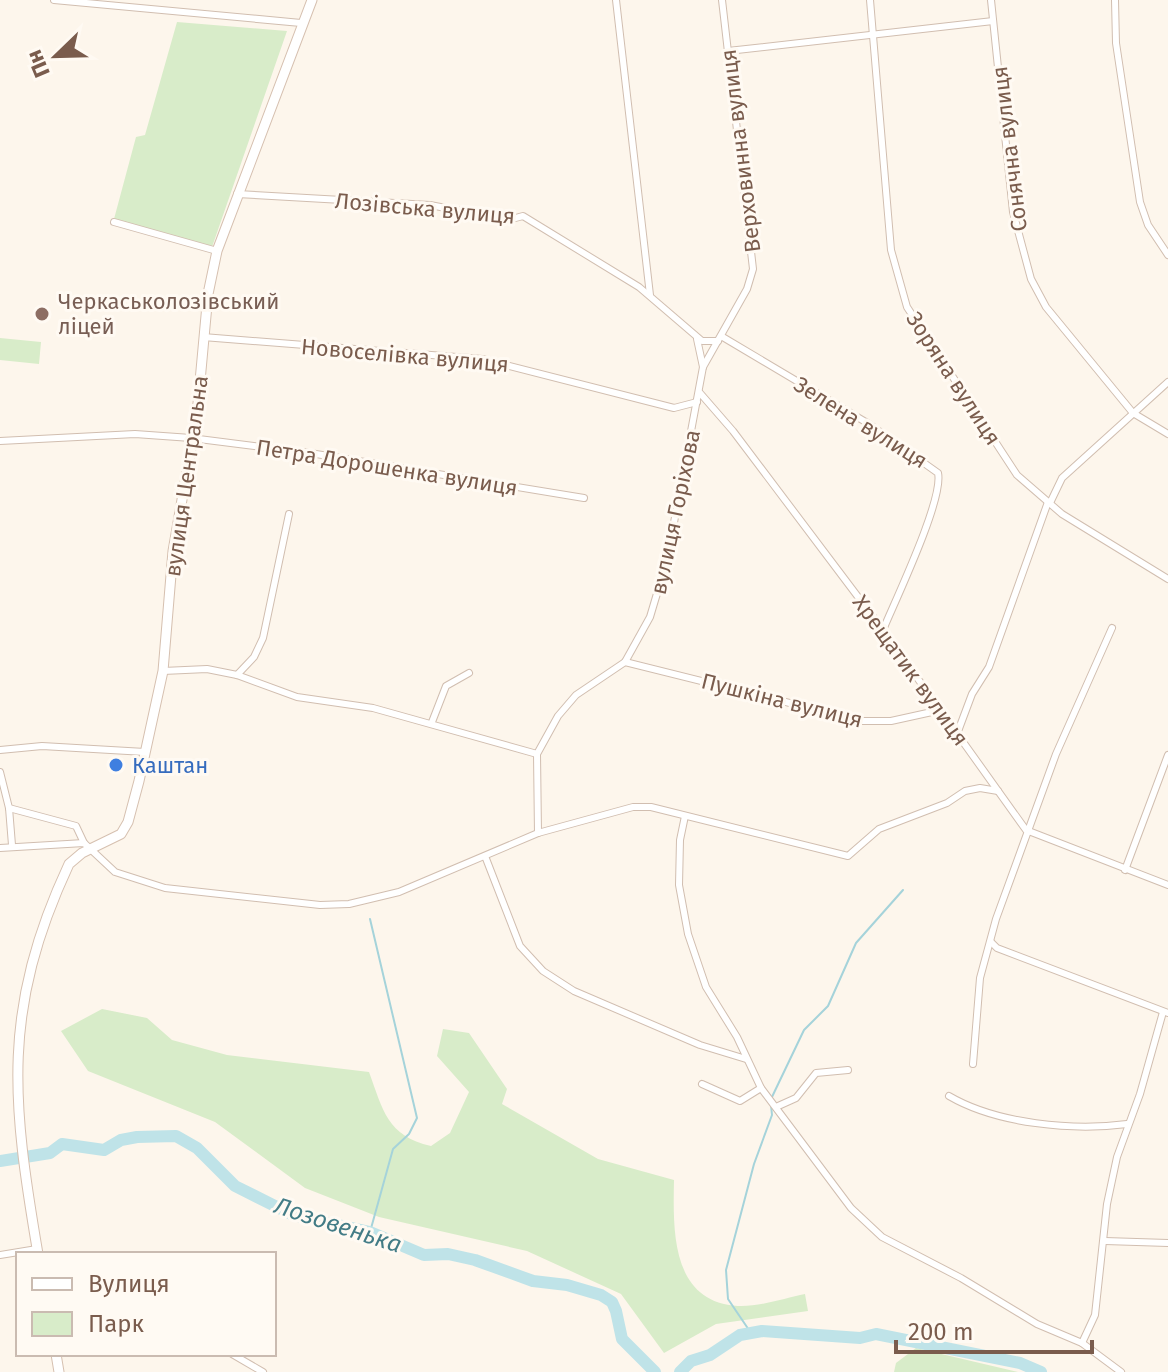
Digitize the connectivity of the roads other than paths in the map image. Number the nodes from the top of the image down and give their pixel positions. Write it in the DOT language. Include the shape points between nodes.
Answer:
graph roads {
  1 [pos="54,0"];
  2 [pos="312,0"];
  3 [pos="616,0"];
  4 [pos="722,0"];
  5 [pos="870,0"];
  6 [pos="991,0"];
  7 [pos="1115,0"];
  8 [pos="993,21"];
  9 [pos="301,23"];
  10 [pos="873,34"];
  11 [pos="728,51"];
  12 [pos="236,194"];
  13 [pos="114,222"];
  14 [pos="217,251"];
  15 [pos="1168,255"];
  16 [pos="650,295"];
  17 [pos="696,336"];
  18 [pos="203,337"];
  19 [pos="720,339"];
  20 [pos="703,367"];
  21 [pos="1168,382"];
  22 [pos="700,393"];
  23 [pos="697,402"];
  24 [pos="1133,413"];
  25 [pos="1168,434"];
  26 [pos="191,438"];
  27 [pos="0,441"];
  28 [pos="584,498"];
  29 [pos="1049,503"];
  30 [pos="289,514"];
  31 [pos="1168,579"];
  32 [pos="1112,628"];
  33 [pos="883,630"];
  34 [pos="625,662"];
  35 [pos="163,671"];
  36 [pos="469,673"];
  37 [pos="237,675"];
  38 [pos="941,710"];
  39 [pos="432,722"];
  40 [pos="957,734"];
  41 [pos="0,750"];
  42 [pos="145,752"];
  43 [pos="537,754"];
  44 [pos="1168,755"];
  45 [pos="0,772"];
  46 [pos="998,791"];
  47 [pos="9,808"];
  48 [pos="685,816"];
  49 [pos="1026,830"];
  50 [pos="538,833"];
  51 [pos="12,845"];
  52 [pos="88,846"];
  53 [pos="0,848"];
  54 [pos="485,856"];
  55 [pos="1125,870"];
  56 [pos="1168,885"];
  57 [pos="990,939"];
  58 [pos="1166,1012"];
  59 [pos="746,1059"];
  60 [pos="973,1064"];
  61 [pos="848,1070"];
  62 [pos="702,1084"];
  63 [pos="761,1088"];
  64 [pos="949,1096"];
  65 [pos="776,1107"];
  66 [pos="1127,1124"];
  67 [pos="1105,1241"];
  68 [pos="1168,1243"];
  69 [pos="38,1252"];
  70 [pos="1082,1343"];
  71 [pos="235,1356"];
  72 [pos="263,1372"];
  73 [pos="1121,1372"];
  1 -- 9 [label="street"];
  2 -- 9 [label="street, вулиця Центральна"];
  3 -- 16 [label="street"];
  4 -- 11 [label="street, Верховинна вулиця"];
  5 -- 10 [label="street, Зоряна вулиця"];
  6 -- 8 [label="street, Сонячна вулиця"];
  7 -- 15 [label="street" via="1116,43 1140,202"];
  8 -- 10 [label="street"];
  8 -- 24 [label="street, Сонячна вулиця" via="1013,212 1031,279 1046,307"];
  9 -- 12 [label="street, вулиця Центральна"];
  10 -- 11 [label="street"];
  10 -- 29 [label="street, Зоряна вулиця" via="891,250 901,292 1017,475"];
  11 -- 19 [label="street, Верховинна вулиця" via="753,269"];
  12 -- 14 [label="street, вулиця Центральна"];
  12 -- 16 [label="street, Лозівська вулиця" via="430,205 508,220 523,216"];
  13 -- 14 [label="street"];
  14 -- 18 [label="street, вулиця Центральна"];
  16 -- 17 [label="street, Лозівська вулиця"];
  17 -- 19 [label="street, Лозівська вулиця" via="706,342"];
  17 -- 20 [label="street"];
  18 -- 23 [label="street, Новоселівка вулиця" via="482,359 674,408"];
  18 -- 26 [label="street, вулиця Центральна"];
  19 -- 20 [label="street, вулиця Горіхова"];
  19 -- 33 [label="street, Зелена вулиця" via="869,424 938,473 940,482 920,540"];
  20 -- 22 [label="street, вулиця Горіхова"];
  21 -- 24 [label="street"];
  22 -- 23 [label="street, вулиця Горіхова"];
  22 -- 33 [label="street, Хрещатик вулиця"];
  23 -- 34 [label="street, вулиця Горіхова" via="660,590"];
  24 -- 25 [label="street, Сонячна вулиця"];
  24 -- 29 [label="street" via="1062,478"];
  26 -- 27 [label="street, Петра Дорошенка вулиця" via="135,434"];
  26 -- 28 [label="street, Петра Дорошенка вулиця"];
  26 -- 35 [label="street, вулиця Центральна" via="173,551"];
  29 -- 31 [label="street, Зоряна вулиця"];
  29 -- 40 [label="street" via="989,667"];
  30 -- 37 [label="street" via="263,638"];
  32 -- 49 [label="street"];
  33 -- 38 [label="street, Хрещатик вулиця"];
  34 -- 38 [label="street, Пушкіна вулиця" via="862,721"];
  34 -- 43 [label="street, вулиця Горіхова" via="576,695"];
  35 -- 37 [label="street" via="183,667"];
  35 -- 42 [label="street, вулиця Центральна"];
  36 -- 39 [label="street" via="446,686"];
  37 -- 39 [label="street" via="297,697"];
  38 -- 40 [label="street, Хрещатик вулиця"];
  39 -- 43 [label="street"];
  40 -- 46 [label="street, Хрещатик вулиця"];
  41 -- 42 [label="street" via="42,746"];
  42 -- 52 [label="street, вулиця Центральна" via="126,826 117,838"];
  43 -- 50 [label="street, вулиця Горіхова"];
  44 -- 55 [label="street"];
  45 -- 47 [label="street"];
  46 -- 48 [label="street" via="965,791 876,831 848,856"];
  46 -- 49 [label="street, Хрещатик вулиця"];
  47 -- 51 [label="street"];
  47 -- 52 [label="street" via="76,826"];
  48 -- 50 [label="street" via="633,807"];
  48 -- 59 [label="street" via="678,862 688,934 706,987"];
  49 -- 55 [label="street"];
  49 -- 57 [label="street"];
  50 -- 54 [label="street"];
  51 -- 52 [label="street"];
  51 -- 53 [label="street"];
  52 -- 54 [label="street" via="115,872 165,888 320,905 369,901"];
  52 -- 69 [label="street, вулиця Центральна" via="69,864 27,978 17,1039 18,1132"];
  54 -- 59 [label="street" via="520,946 543,971 574,991"];
  55 -- 56 [label="street"];
  57 -- 58 [label="street" via="997,948"];
  57 -- 60 [label="street" via="980,978"];
  58 -- 66 [label="street"];
  59 -- 63 [label="street"];
  61 -- 65 [label="street" via="816,1073 796,1098"];
  62 -- 63 [label="street" via="740,1101"];
  63 -- 65 [label="street"];
  64 -- 66 [label="street" via="970,1108 1068,1129"];
  65 -- 70 [label="street" via="851,1208 882,1237 1037,1324"];
  66 -- 67 [label="street" via="1107,1204"];
  67 -- 68 [label="street"];
  67 -- 70 [label="street" via="1095,1315"];
  70 -- 73 [label="street"];
  71 -- 72 [label="street"];
}
